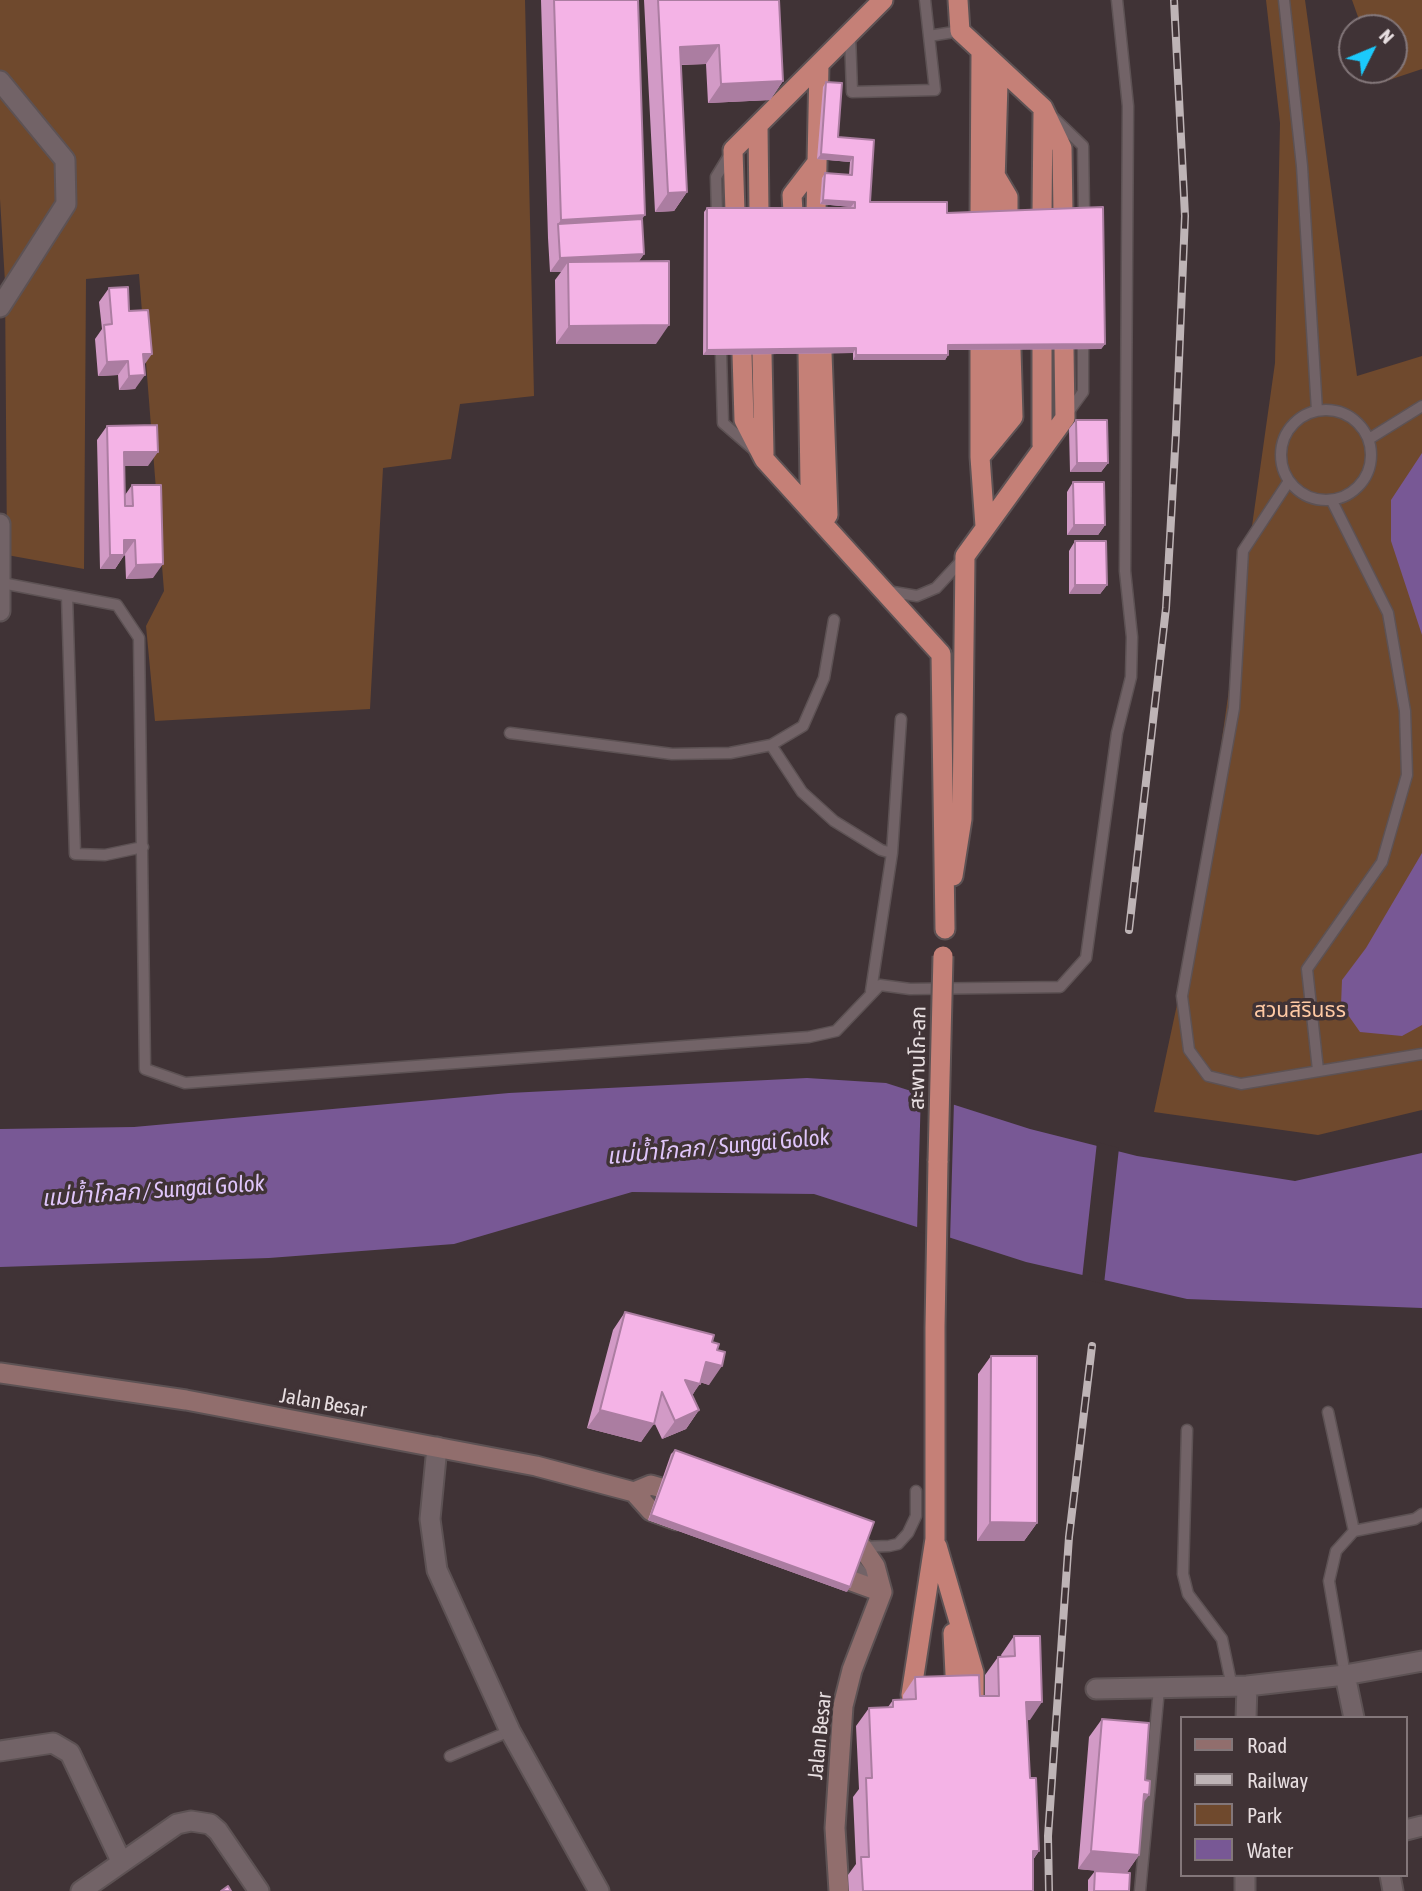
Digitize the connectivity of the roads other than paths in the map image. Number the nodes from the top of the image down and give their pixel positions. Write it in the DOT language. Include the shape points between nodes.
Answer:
graph roads {
  1 [pos="883,0"];
  2 [pos="925,0"];
  3 [pos="958,0"];
  4 [pos="1117,0"];
  5 [pos="1284,0"];
  6 [pos="868,8"];
  7 [pos="960,31"];
  8 [pos="850,34"];
  9 [pos="929,36"];
  10 [pos="981,52"];
  11 [pos="819,65"];
  12 [pos="0,81"];
  13 [pos="1043,108"];
  14 [pos="758,126"];
  15 [pos="810,171"];
  16 [pos="759,212"];
  17 [pos="1084,212"];
  18 [pos="726,213"];
  19 [pos="1063,213"];
  20 [pos="1042,214"];
  21 [pos="0,307"];
  22 [pos="1042,349"];
  23 [pos="1073,349"];
  24 [pos="995,350"];
  25 [pos="721,354"];
  26 [pos="752,354"];
  27 [pos="1422,406"];
  28 [pos="1317,411"];
  29 [pos="995,439"];
  30 [pos="1369,439"];
  31 [pos="1042,445"];
  32 [pos="981,457"];
  33 [pos="764,459"];
  34 [pos="1289,481"];
  35 [pos="1332,501"];
  36 [pos="0,524"];
  37 [pos="985,526"];
  38 [pos="828,530"];
  39 [pos="965,556"];
  40 [pos="2,583"];
  41 [pos="883,590"];
  42 [pos="67,596"];
  43 [pos="0,611"];
  44 [pos="834,620"];
  45 [pos="901,719"];
  46 [pos="510,733"];
  47 [pos="771,745"];
  48 [pos="144,848"];
  49 [pos="892,853"];
  50 [pos="945,929"];
  51 [pos="871,991"];
  52 [pos="1422,1054"];
  53 [pos="1318,1070"];
  54 [pos="0,1373"];
  55 [pos="1328,1412"];
  56 [pos="1187,1430"];
  57 [pos="437,1447"];
  58 [pos="916,1491"];
  59 [pos="634,1492"];
  60 [pos="704,1500"];
  61 [pos="660,1501"];
  62 [pos="1422,1514"];
  63 [pos="689,1524"];
  64 [pos="1354,1531"];
  65 [pos="822,1535"];
  66 [pos="935,1539"];
  67 [pos="862,1547"];
  68 [pos="822,1562"];
  69 [pos="948,1591"];
  70 [pos="882,1592"];
  71 [pos="922,1613"];
  72 [pos="1422,1661"];
  73 [pos="987,1675"];
  74 [pos="1345,1675"];
  75 [pos="1239,1686"];
  76 [pos="1096,1689"];
  77 [pos="1159,1689"];
  78 [pos="956,1694"];
  79 [pos="975,1715"];
  80 [pos="1246,1716"];
  81 [pos="1354,1716"];
  82 [pos="510,1731"];
  83 [pos="0,1751"];
  84 [pos="450,1756"];
  85 [pos="121,1861"];
  86 [pos="81,1891"];
  87 [pos="259,1891"];
  88 [pos="599,1891"];
  89 [pos="839,1891"];
  90 [pos="1140,1891"];
  1 -- 6 [label="highway"];
  2 -- 9 [label="lane"];
  3 -- 7 [label="highway"];
  4 -- 51 [label="lane" via="1128,106 1125,571 1132,637 1086,958 1060,987 910,989 880,985"];
  5 -- 28 [label="lane" via="1302,166"];
  6 -- 8 [label="highway"];
  7 -- 9 [label="lane"];
  7 -- 10 [label="highway"];
  8 -- 9 [label="lane" via="852,92 935,90"];
  8 -- 11 [label="highway"];
  10 -- 10 [label="highway" via="994,216 1008,197 995,174 998,83"];
  10 -- 13 [label="highway"];
  11 -- 14 [label="highway"];
  11 -- 15 [label="highway"];
  12 -- 21 [label="street" via="65,160 66,204"];
  13 -- 17 [label="lane" via="1083,146"];
  13 -- 19 [label="highway" via="1062,148"];
  13 -- 20 [label="highway"];
  14 -- 16 [label="highway"];
  14 -- 18 [label="highway" via="733,150"];
  15 -- 15 [label="highway" via="802,208"];
  22 -- 31 [label="highway"];
  23 -- 31 [label="highway" via="1065,418"];
  24 -- 29 [label="highway"];
  24 -- 29 [label="highway" via="1013,417"];
  24 -- 32 [label="highway"];
  25 -- 33 [label="lane" via="723,423"];
  26 -- 33 [label="highway"];
  27 -- 30 [label="lane"];
  28 -- 30 [label="lane" via="1342,413"];
  28 -- 34 [label="lane" via="1303,416 1283,438 1282,468"];
  29 -- 32 [label="highway"];
  30 -- 35 [label="lane" via="1372,453 1365,479 1356,490"];
  31 -- 37 [label="highway"];
  32 -- 37 [label="highway"];
  33 -- 38 [label="highway"];
  34 -- 35 [label="lane" via="1307,497"];
  34 -- 53 [label="lane" via="1243,551 1234,708 1182,996 1189,1050 1208,1076 1241,1084"];
  35 -- 53 [label="lane" via="1388,613 1405,711 1407,775 1382,862 1307,969"];
  36 -- 40 [label="street"];
  37 -- 39 [label="highway"];
  38 -- 38 [label="highway" via="810,482 809,353"];
  38 -- 41 [label="highway"];
  39 -- 41 [label="lane" via="936,588 917,596"];
  39 -- 50 [label="highway" via="962,819"];
  40 -- 42 [label="lane"];
  40 -- 43 [label="street"];
  41 -- 50 [label="highway" via="941,654"];
  42 -- 48 [label="lane" via="117,605 139,638"];
  42 -- 48 [label="lane" via="75,853 105,855"];
  44 -- 47 [label="lane" via="824,678 803,726"];
  45 -- 49 [label="lane"];
  46 -- 47 [label="lane" via="672,754 730,753"];
  47 -- 49 [label="lane" via="802,792 834,821"];
  48 -- 51 [label="lane" via="145,1069 185,1083 808,1037 836,1031"];
  49 -- 51 [label="lane"];
  50 -- 66 [label="highway, สะพานโก-ลก, bridge" via="934,1327"];
  52 -- 53 [label="lane"];
  54 -- 57 [label="main road, Jalan Besar" via="186,1400"];
  55 -- 64 [label="lane"];
  56 -- 75 [label="lane" via="1183,1574 1188,1594 1222,1639"];
  57 -- 59 [label="main road, Jalan Besar" via="536,1466"];
  57 -- 82 [label="street" via="430,1519 435,1562"];
  58 -- 67 [label="lane" via="916,1516 898,1544"];
  59 -- 60 [label="main road, Jalan Besar" via="651,1485"];
  59 -- 61 [label="lane"];
  59 -- 63 [label="main road, Jalan Besar" via="651,1511"];
  62 -- 64 [label="lane"];
  64 -- 74 [label="lane" via="1336,1551 1329,1581"];
  65 -- 67 [label="main road"];
  66 -- 69 [label="highway"];
  66 -- 71 [label="highway"];
  67 -- 70 [label="main road" via="875,1566"];
  68 -- 70 [label="main road"];
  69 -- 73 [label="highway" via="977,1643"];
  69 -- 78 [label="highway"];
  69 -- 79 [label="highway" via="974,1673"];
  70 -- 89 [label="main road, Jalan Besar" via="843,1706 835,1828"];
  71 -- 71 [label="highway" via="910,1698"];
  72 -- 74 [label="street"];
  74 -- 75 [label="street"];
  74 -- 81 [label="street"];
  75 -- 77 [label="street"];
  75 -- 80 [label="street"];
  76 -- 77 [label="street"];
  77 -- 90 [label="lane"];
  82 -- 84 [label="lane"];
  82 -- 88 [label="street"];
  83 -- 85 [label="street" via="53,1743 70,1753"];
  85 -- 86 [label="street"];
  85 -- 87 [label="street" via="177,1824 200,1822 218,1831"];
}
